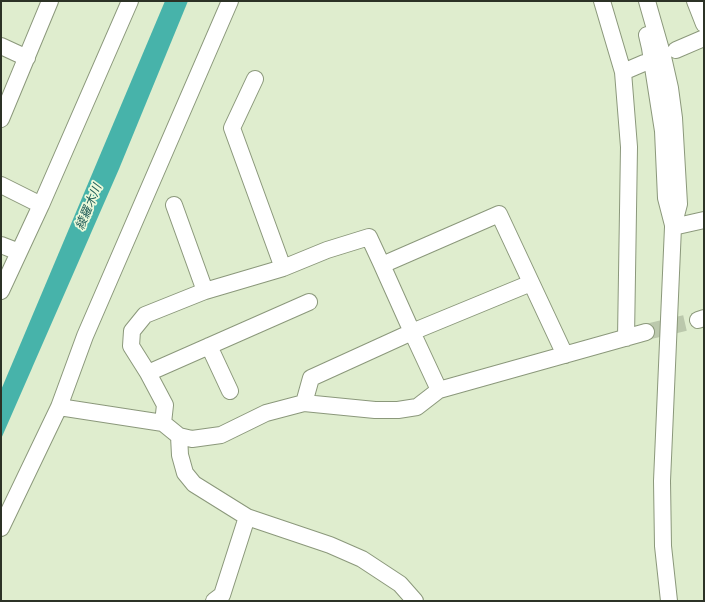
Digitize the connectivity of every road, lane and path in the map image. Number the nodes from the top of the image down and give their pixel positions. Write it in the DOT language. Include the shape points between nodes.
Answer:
graph roads {
  1 [pos="50,1"];
  2 [pos="130,1"];
  3 [pos="230,1"];
  4 [pos="602,1"];
  5 [pos="638,1"];
  6 [pos="647,1"];
  7 [pos="695,1"];
  8 [pos="704,24"];
  9 [pos="704,38"];
  10 [pos="1,46"];
  11 [pos="676,50"];
  12 [pos="27,58"];
  13 [pos="644,63"];
  14 [pos="623,72"];
  15 [pos="255,79"];
  16 [pos="2,116"];
  17 [pos="1,185"];
  18 [pos="41,205"];
  19 [pos="174,205"];
  20 [pos="704,220"];
  21 [pos="673,227"];
  22 [pos="1,245"];
  23 [pos="19,252"];
  24 [pos="382,265"];
  25 [pos="283,268"];
  26 [pos="531,283"];
  27 [pos="205,291"];
  28 [pos="1,292"];
  29 [pos="309,302"];
  30 [pos="412,332"];
  31 [pos="646,332"];
  32 [pos="626,338"];
  33 [pos="209,346"];
  34 [pos="565,355"];
  35 [pos="148,373"];
  36 [pos="439,390"];
  37 [pos="230,391"];
  38 [pos="304,403"];
  39 [pos="59,407"];
  40 [pos="163,423"];
  41 [pos="179,436"];
  42 [pos="247,517"];
  43 [pos="1,528"];
  44 [pos="214,601"];
  45 [pos="415,601"];
  46 [pos="669,601"];
  1 -- 12 [label="street"];
  2 -- 18 [label="street"];
  3 -- 39 [label="street" via="85,336"];
  4 -- 14 [label="street"];
  5 -- 21 [label="street" via="650,48 659,102 666,198"];
  6 -- 21 [label="street" via="663,57 674,118 679,204"];
  7 -- 8 [label="street"];
  9 -- 11 [label="street"];
  10 -- 12 [label="street"];
  12 -- 16 [label="street"];
  13 -- 14 [label="street"];
  14 -- 32 [label="street" via="629,147"];
  15 -- 25 [label="street" via="232,128"];
  17 -- 18 [label="street"];
  18 -- 23 [label="street"];
  19 -- 27 [label="street"];
  20 -- 21 [label="street"];
  21 -- 46 [label="street" via="662,481 663,546"];
  22 -- 23 [label="street"];
  23 -- 28 [label="street"];
  24 -- 25 [label="street" via="369,237 327,250"];
  24 -- 26 [label="street" via="500,214"];
  24 -- 30 [label="street"];
  25 -- 27 [label="street"];
  26 -- 30 [label="street"];
  26 -- 34 [label="street"];
  27 -- 35 [label="street" via="145,314 132,331 131,346"];
  29 -- 33 [label="street"];
  30 -- 36 [label="street"];
  30 -- 38 [label="street" via="311,378"];
  31 -- 32 [label="street"];
  32 -- 34 [label="street"];
  33 -- 35 [label="street"];
  33 -- 37 [label="street"];
  34 -- 36 [label="street"];
  35 -- 40 [label="street" via="165,405"];
  36 -- 38 [label="street" via="416,407 398,410"];
  38 -- 41 [label="street" via="266,413 221,435 192,439"];
  39 -- 40 [label="street"];
  39 -- 43 [label="street"];
  40 -- 41 [label="street"];
  41 -- 42 [label="street" via="180,455 185,473 194,484"];
  42 -- 44 [label="street" via="222,595"];
  42 -- 45 [label="street" via="330,545 362,559 400,584"];
}
